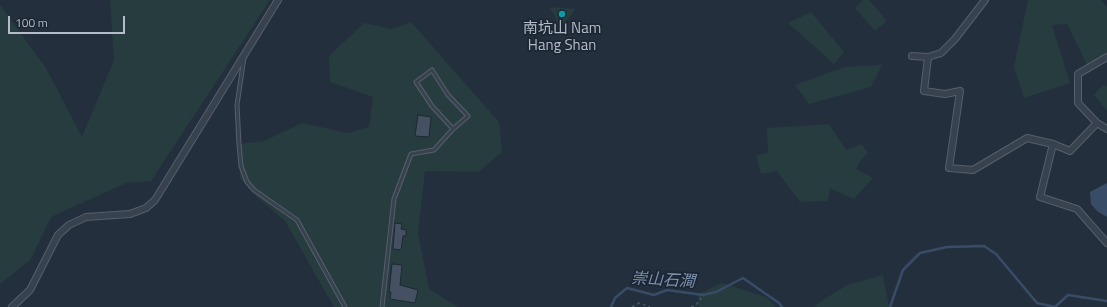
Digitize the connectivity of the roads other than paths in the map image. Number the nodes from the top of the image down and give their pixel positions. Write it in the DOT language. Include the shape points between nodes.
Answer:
graph roads {
  1 [pos="278,0"];
  2 [pos="985,0"];
  3 [pos="244,55"];
  4 [pos="912,56"];
  5 [pos="928,57"];
  6 [pos="1107,57"];
  7 [pos="1097,123"];
  8 [pos="453,129"];
  9 [pos="1107,129"];
  10 [pos="1053,144"];
  11 [pos="1107,243"];
  12 [pos="12,307"];
  13 [pos="345,307"];
  14 [pos="382,307"];
  1 -- 3 [label="street"];
  2 -- 5 [label="street" via="955,39 940,53"];
  3 -- 12 [label="street" via="155,200 136,212 86,218 69,224 58,235 30,290"];
  3 -- 13 [label="lane" via="237,105 239,144 246,182 297,220"];
  4 -- 5 [label="street"];
  5 -- 10 [label="street" via="924,91 945,94 960,92 949,168 973,170 1027,138"];
  6 -- 7 [label="street" via="1078,74 1078,103"];
  7 -- 9 [label="street"];
  7 -- 10 [label="street" via="1070,151"];
  8 -- 8 [label="lane" via="432,106 416,82 432,70 448,95 468,116"];
  8 -- 14 [label="lane" via="434,150 411,154 394,199"];
  10 -- 11 [label="street" via="1040,197 1077,209"];
}
